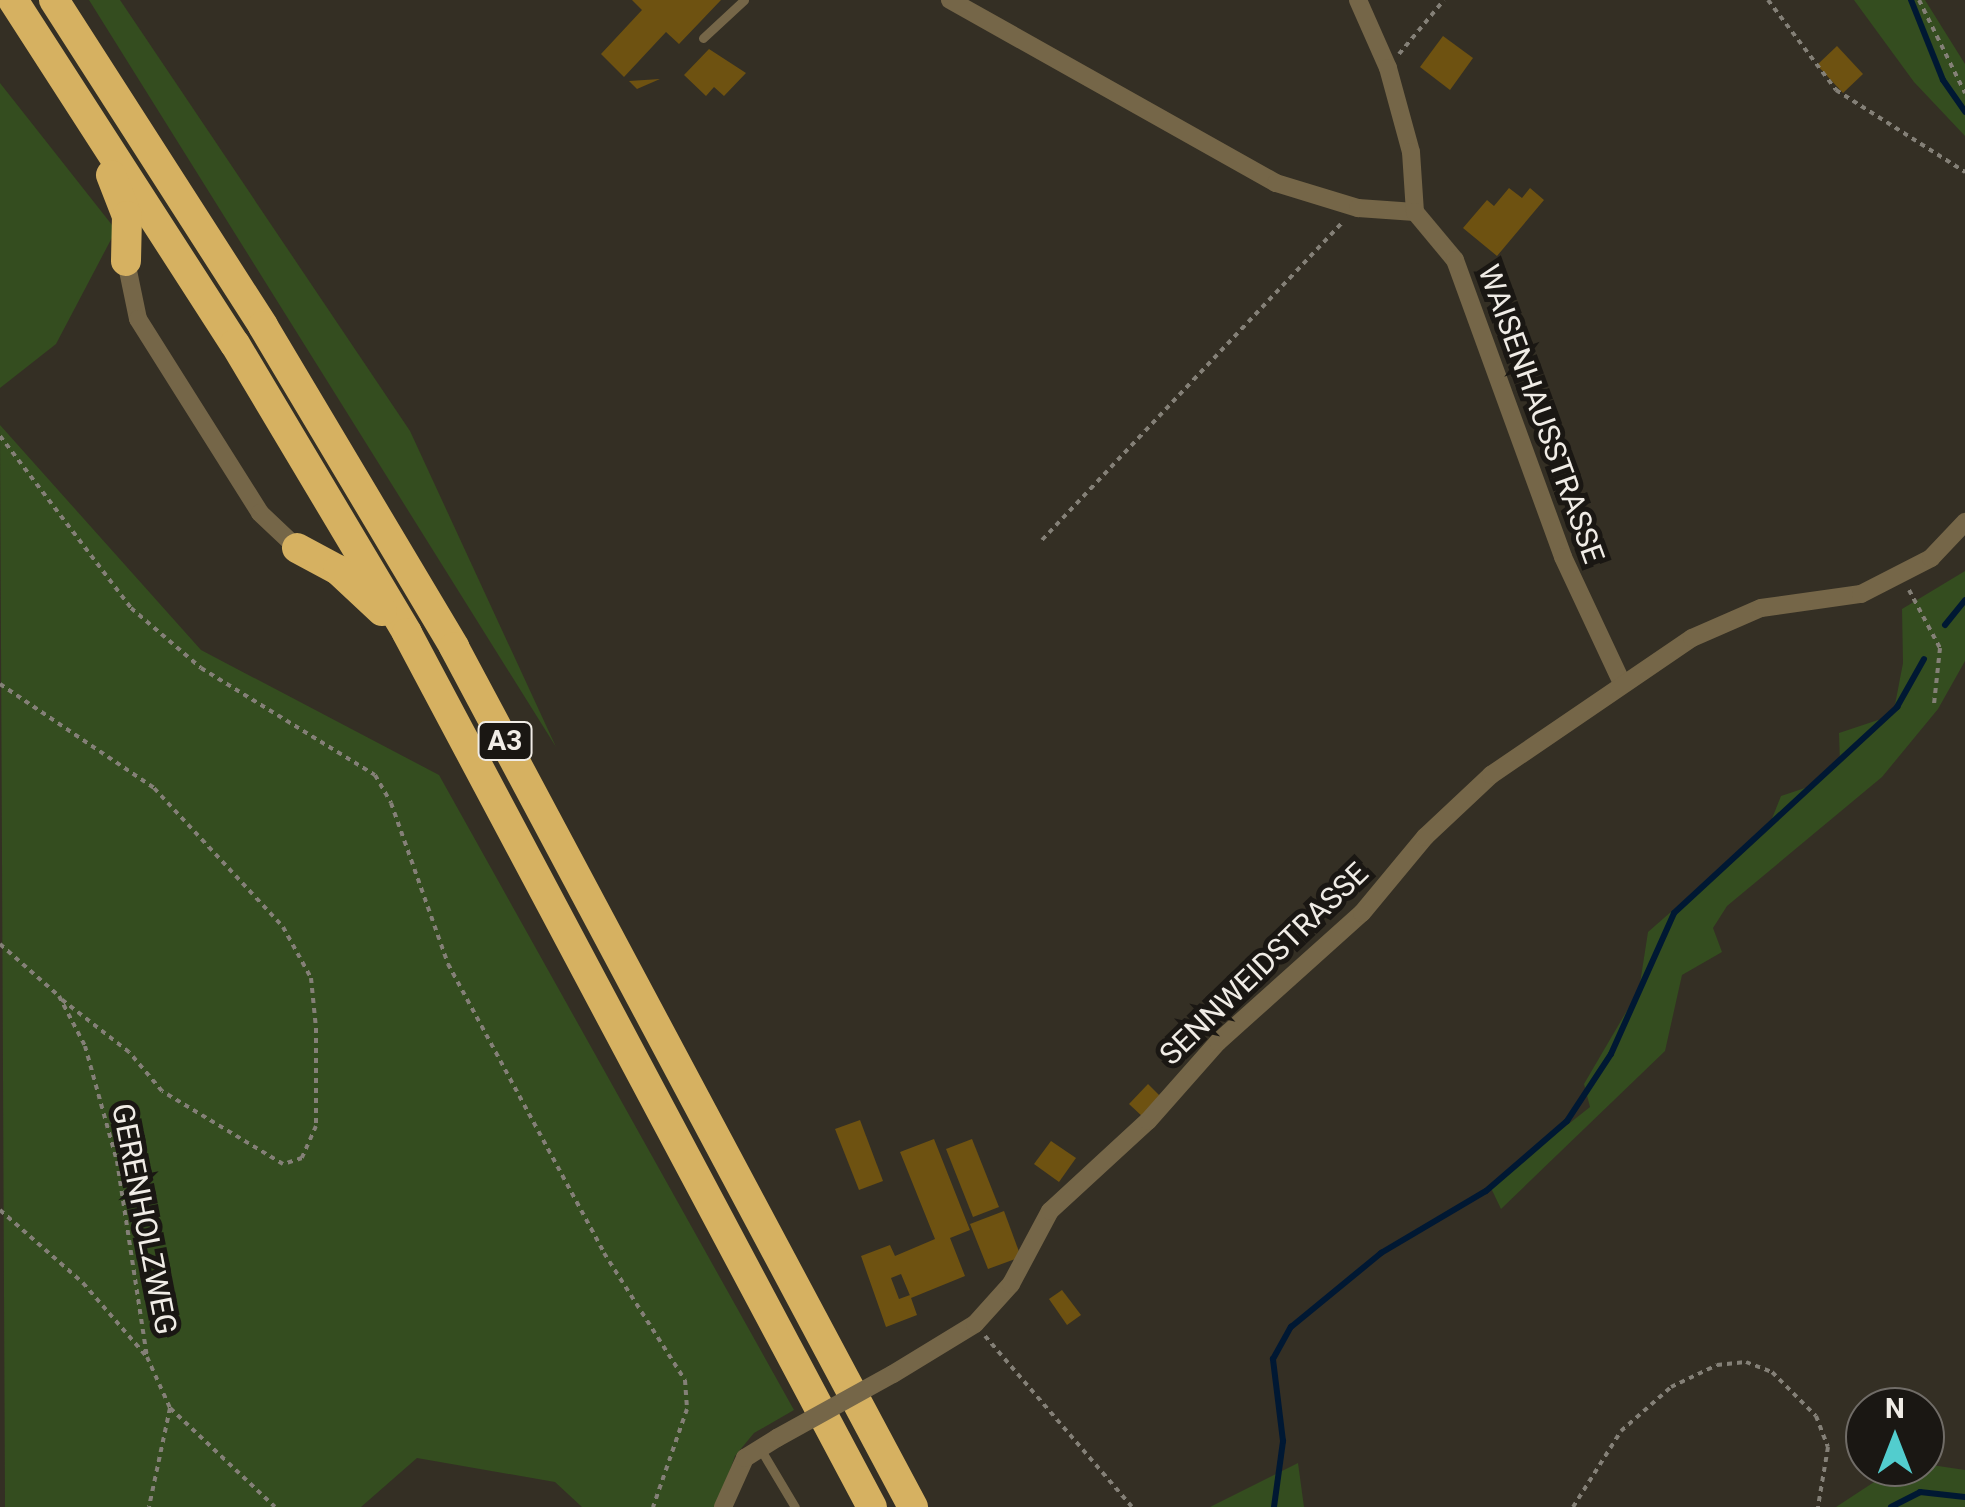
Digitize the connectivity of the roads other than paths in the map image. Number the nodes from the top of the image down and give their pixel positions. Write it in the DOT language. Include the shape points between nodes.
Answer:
graph roads {
  1 [pos="13,0"];
  2 [pos="54,0"];
  3 [pos="744,0"];
  4 [pos="950,0"];
  5 [pos="1358,0"];
  6 [pos="703,38"];
  7 [pos="62,73"];
  8 [pos="1415,212"];
  9 [pos="126,261"];
  10 [pos="1965,522"];
  11 [pos="297,548"];
  12 [pos="407,634"];
  13 [pos="1620,681"];
  14 [pos="768,1443"];
  15 [pos="722,1507"];
  16 [pos="795,1507"];
  17 [pos="872,1507"];
  18 [pos="912,1507"];
  1 -- 7 [label="highway, A3"];
  2 -- 18 [label="highway, A3" via="263,326 454,647"];
  3 -- 6 [label="lane"];
  4 -- 8 [label="street" via="1276,183 1358,208"];
  5 -- 8 [label="street" via="1388,68 1411,152"];
  7 -- 9 [label="highway" via="124,203"];
  7 -- 12 [label="highway, A3" via="235,344"];
  8 -- 13 [label="street, WAISENHAUSSTRASSE" via="1455,260 1563,557"];
  9 -- 11 [label="street" via="138,319 260,514"];
  10 -- 13 [label="street, SENNWEIDSTRASSE" via="1903,576 1861,594 1735,616"];
  11 -- 12 [label="highway" via="338,570"];
  12 -- 17 [label="highway, A3"];
  13 -- 14 [label="street, SENNWEIDSTRASSE, bridge" via="1450,811 1362,913 1218,1042 1148,1121 1050,1211 1010,1284 974,1324"];
  14 -- 15 [label="street, SENNWEIDSTRASSE" via="736,1470"];
  14 -- 16 [label="lane"];
}
